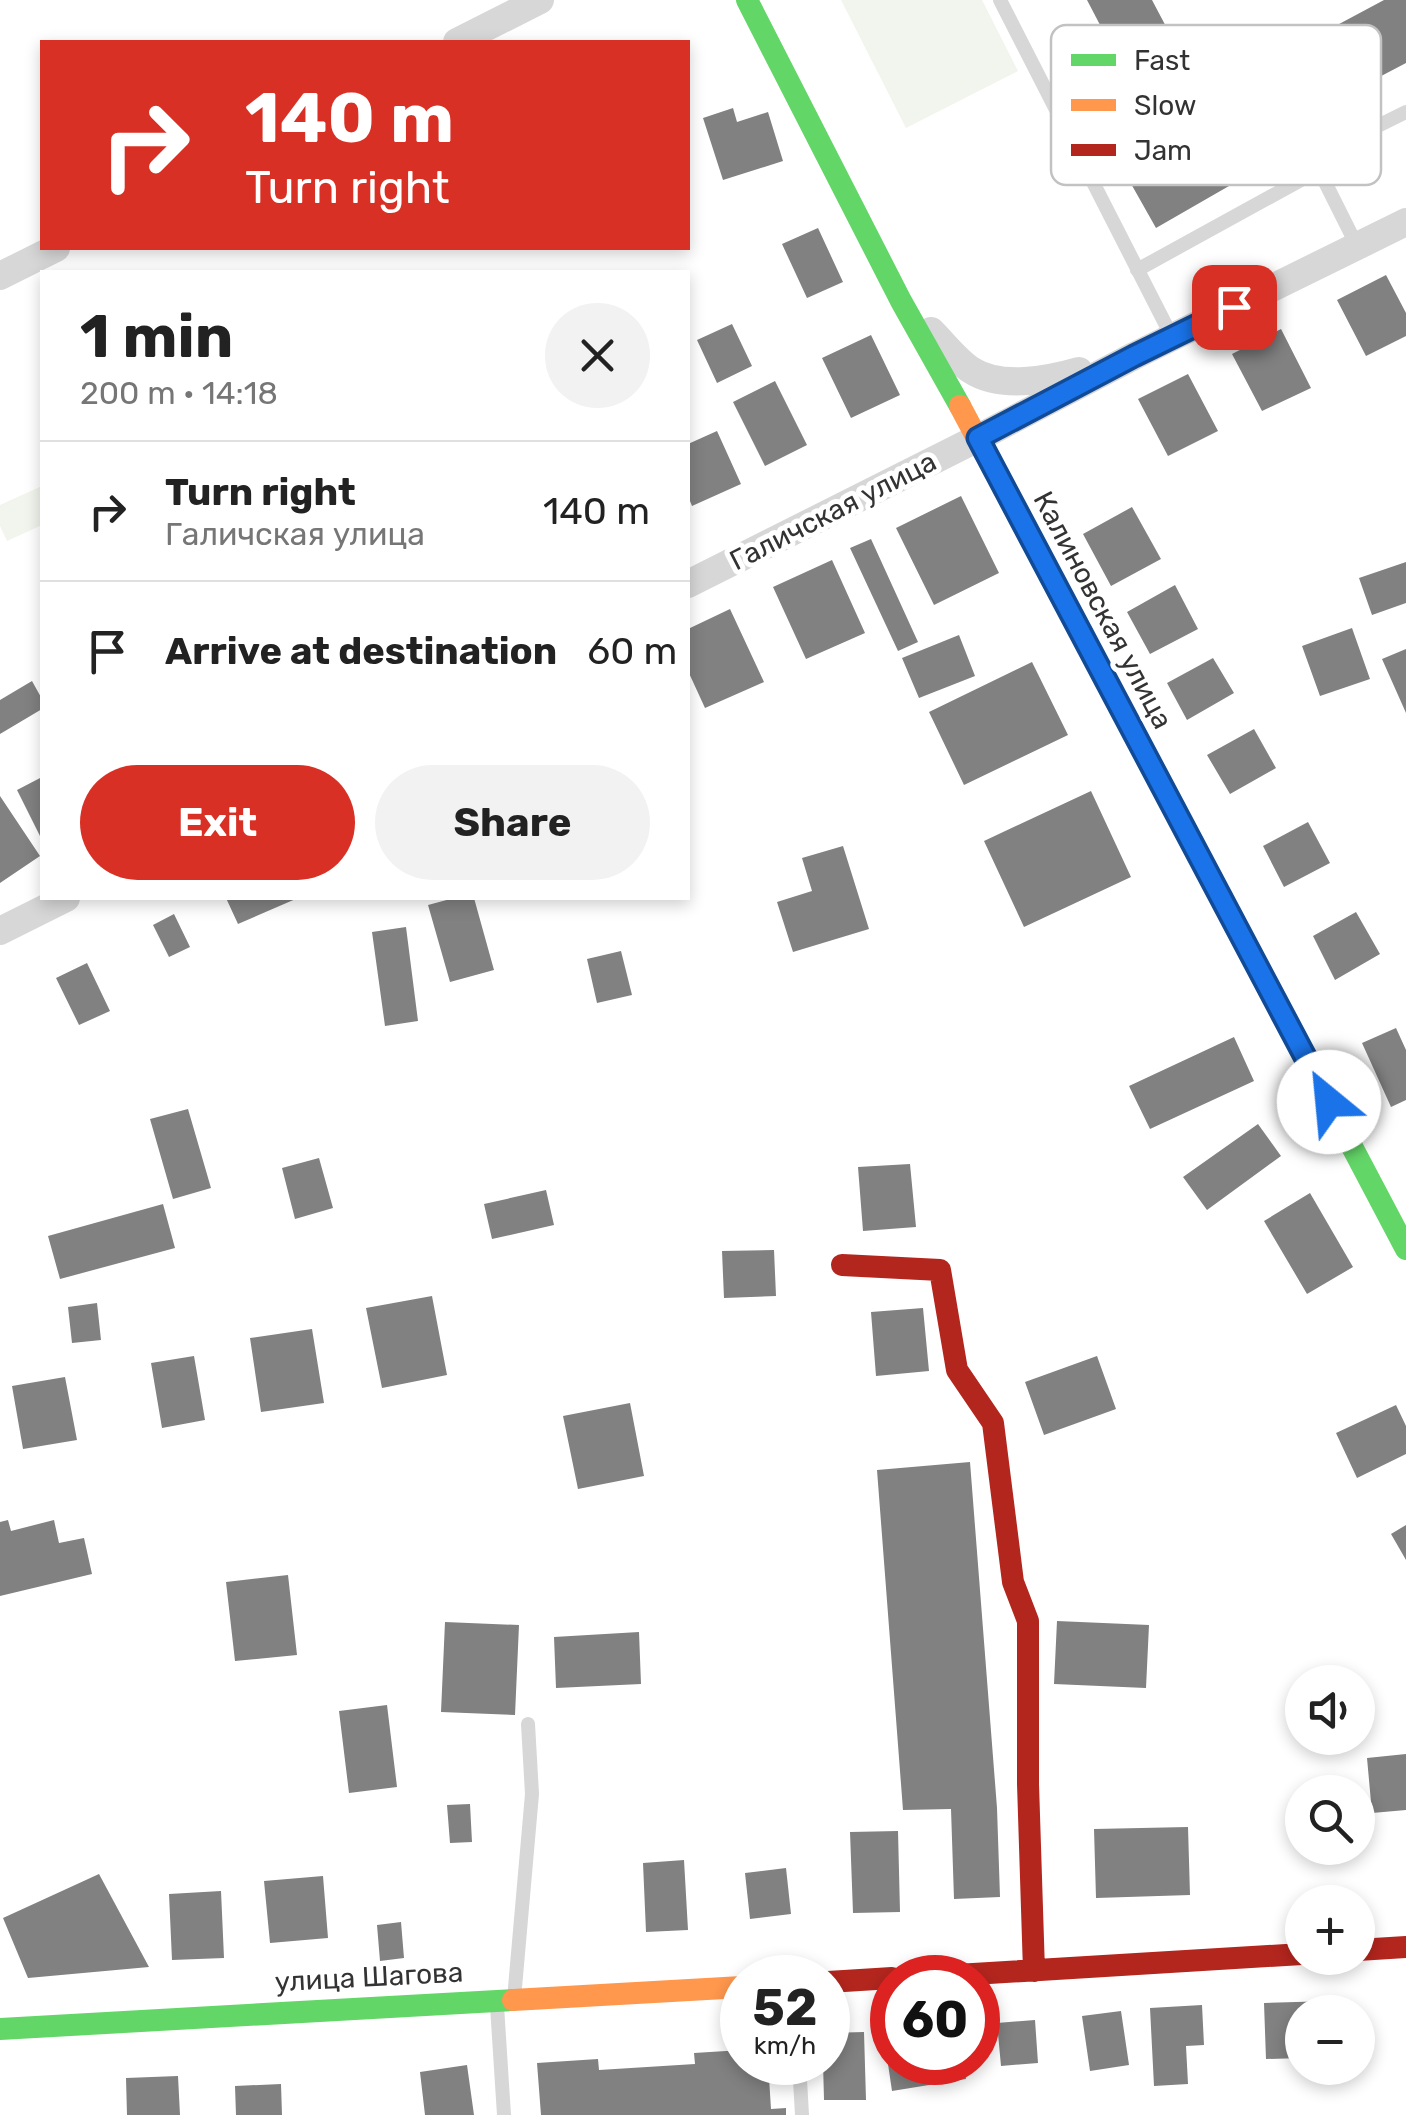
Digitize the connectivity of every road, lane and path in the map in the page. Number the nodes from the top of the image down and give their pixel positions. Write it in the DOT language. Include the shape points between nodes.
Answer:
graph roads {
  1 [pos="540,0"];
  2 [pos="747,0"];
  3 [pos="1000,0"];
  4 [pos="461,40"];
  5 [pos="1051,100"];
  6 [pos="1406,112"];
  7 [pos="1381,124"];
  8 [pos="1095,185"];
  9 [pos="1292,185"];
  10 [pos="1326,185"];
  11 [pos="1406,222"];
  12 [pos="1357,246"];
  13 [pos="52,250"];
  14 [pos="1138,270"];
  15 [pos="0,276"];
  16 [pos="900,301"];
  17 [pos="1172,337"];
  18 [pos="1134,356"];
  19 [pos="978,438"];
  20 [pos="690,583"];
  21 [pos="62,900"];
  22 [pos="0,931"];
  23 [pos="1395,1202"];
  24 [pos="1406,1249"];
  25 [pos="842,1265"];
  26 [pos="528,1724"];
  27 [pos="1406,1947"];
  28 [pos="1375,1949"];
  29 [pos="1285,1955"];
  30 [pos="1034,1972"];
  31 [pos="1000,1974"];
  32 [pos="720,1988"];
  33 [pos="505,2000"];
  34 [pos="0,2029"];
  35 [pos="800,2085"];
  36 [pos="504,2115"];
  37 [pos="802,2115"];
  1 -- 4 [label="street"];
  2 -- 16 [label="main road, Калиновская улица"];
  3 -- 5 [label="lane"];
  6 -- 7 [label="lane"];
  8 -- 14 [label="lane"];
  9 -- 14 [label="lane"];
  10 -- 12 [label="lane"];
  11 -- 12 [label="street, Галичская улица"];
  12 -- 17 [label="street, Галичская улица"];
  13 -- 15 [label="street"];
  14 -- 17 [label="lane"];
  16 -- 18 [label="street" via="972,371 1003,380 1048,380"];
  16 -- 19 [label="main road, Калиновская улица"];
  17 -- 18 [label="street, Галичская улица"];
  18 -- 19 [label="street, Галичская улица"];
  19 -- 20 [label="street, Галичская улица"];
  19 -- 23 [label="main road, Калиновская улица"];
  21 -- 22 [label="street"];
  23 -- 24 [label="main road, Калиновская улица"];
  25 -- 30 [label="main road" via="940,1270 957,1370 993,1423 1013,1582 1028,1621"];
  26 -- 33 [label="lane" via="532,1794"];
  27 -- 28 [label="main road"];
  29 -- 30 [label="main road"];
  30 -- 31 [label="main road"];
  32 -- 33 [label="main road, улица Шагова"];
  33 -- 34 [label="main road, улица Шагова"];
  33 -- 36 [label="lane"];
  35 -- 37 [label="lane"];
}
